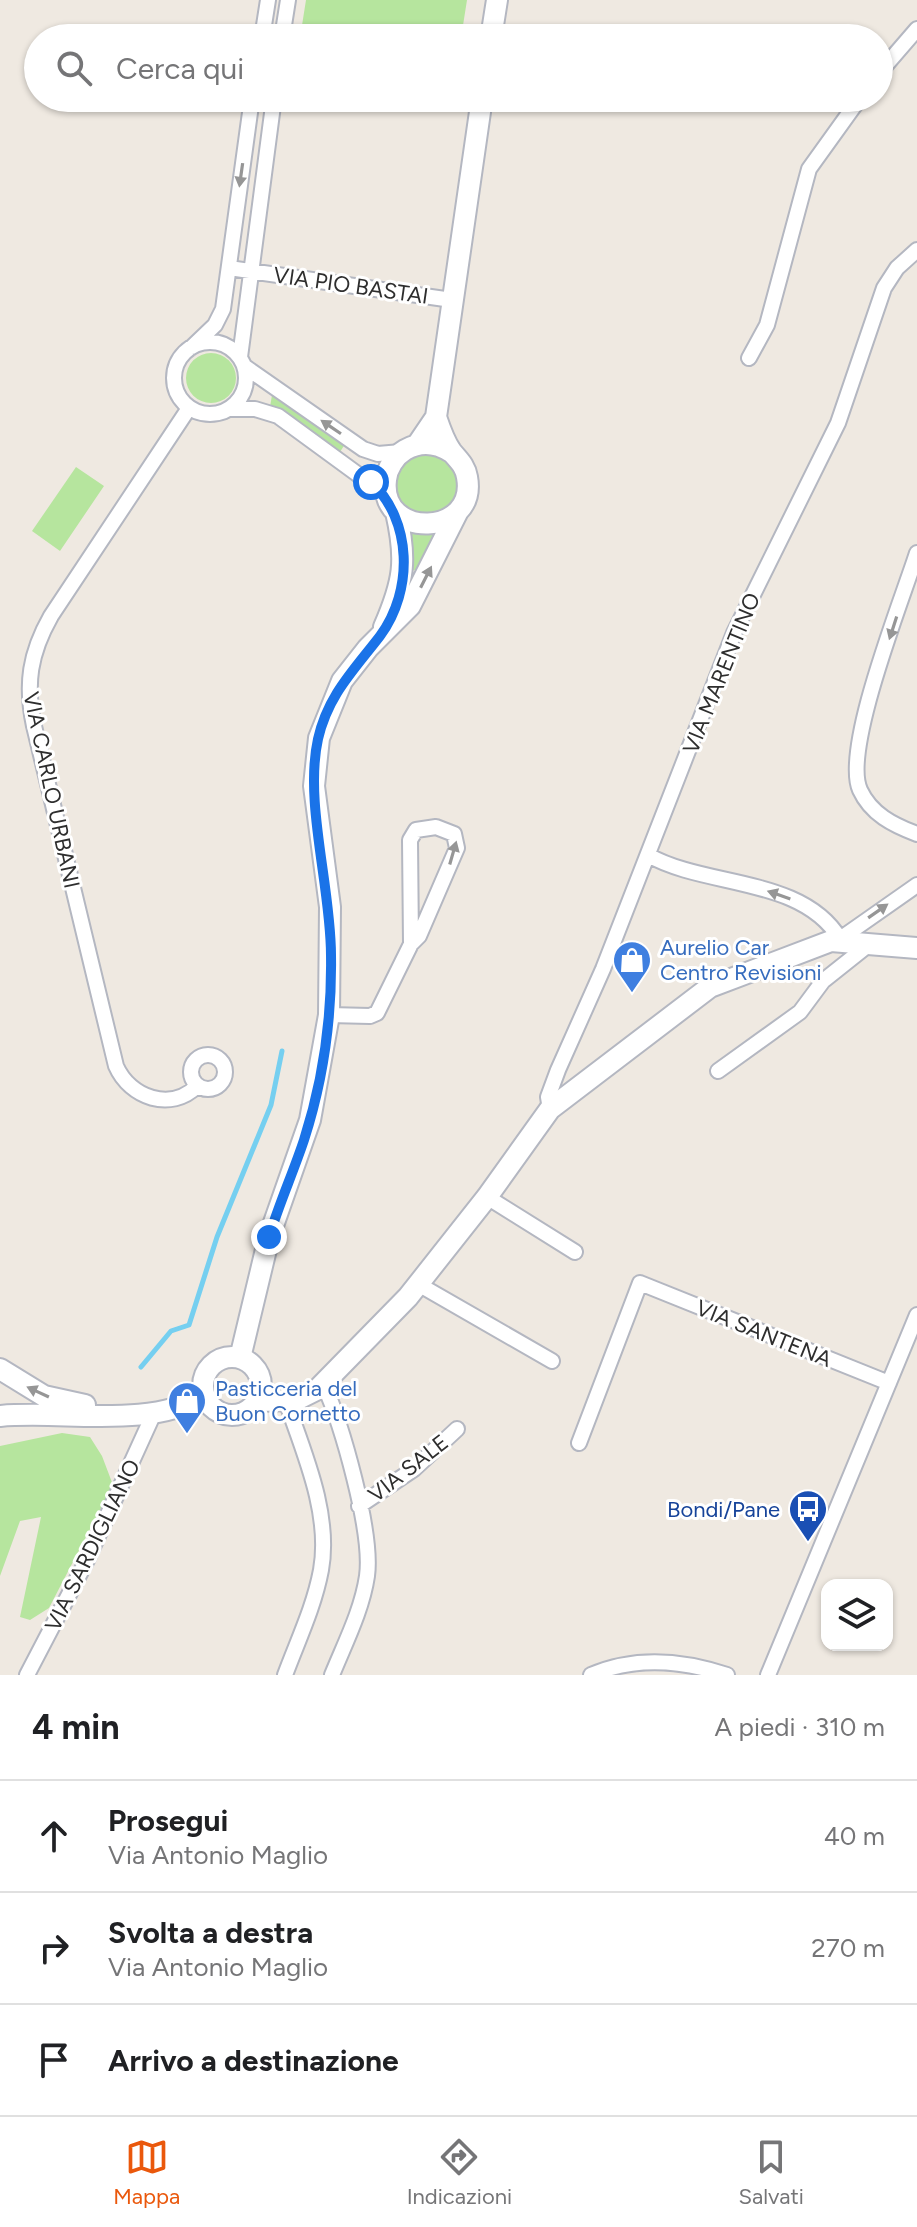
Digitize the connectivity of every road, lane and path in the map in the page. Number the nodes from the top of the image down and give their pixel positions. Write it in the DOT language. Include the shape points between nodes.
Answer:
graph roads {
  1 [pos="268,0"];
  2 [pos="288,0"];
  3 [pos="497,0"];
  4 [pos="264,24"];
  5 [pos="284,24"];
  6 [pos="493,24"];
  7 [pos="917,29"];
  8 [pos="893,57"];
  9 [pos="250,112"];
  10 [pos="272,112"];
  11 [pos="480,112"];
  12 [pos="850,112"];
  13 [pos="917,250"];
  14 [pos="229,268"];
  15 [pos="249,270"];
  16 [pos="452,300"];
  17 [pos="192,347"];
  18 [pos="749,358"];
  19 [pos="242,362"];
  20 [pos="189,408"];
  21 [pos="229,409"];
  22 [pos="436,417"];
  23 [pos="409,449"];
  24 [pos="451,452"];
  25 [pos="391,503"];
  26 [pos="458,511"];
  27 [pos="917,553"];
  28 [pos="381,634"];
  29 [pos="917,834"];
  30 [pos="648,855"];
  31 [pos="410,883"];
  32 [pos="917,885"];
  33 [pos="439,891"];
  34 [pos="840,939"];
  35 [pos="872,942"];
  36 [pos="411,944"];
  37 [pos="917,948"];
  38 [pos="329,1015"];
  39 [pos="718,1071"];
  40 [pos="197,1086"];
  41 [pos="550,1109"];
  42 [pos="487,1197"];
  43 [pos="575,1252"];
  44 [pos="418,1284"];
  45 [pos="917,1315"];
  46 [pos="240,1358"];
  47 [pos="552,1361"];
  48 [pos="0,1369"];
  49 [pos="323,1383"];
  50 [pos="889,1383"];
  51 [pos="204,1396"];
  52 [pos="257,1401"];
  53 [pos="286,1401"];
  54 [pos="145,1413"];
  55 [pos="0,1416"];
  56 [pos="457,1429"];
  57 [pos="579,1443"];
  58 [pos="359,1506"];
  59 [pos="27,1675"];
  60 [pos="285,1675"];
  61 [pos="332,1675"];
  62 [pos="591,1675"];
  63 [pos="727,1675"];
  64 [pos="768,1675"];
  1 -- 4 [label="street"];
  2 -- 5 [label="street"];
  3 -- 6 [label="street"];
  7 -- 8 [label="street"];
  9 -- 14 [label="street, one-way"];
  10 -- 15 [label="street"];
  11 -- 16 [label="street"];
  12 -- 18 [label="street" via="809,169 767,325"];
  13 -- 30 [label="street, VIA MARENTINO" via="884,288 838,423 734,633"];
  14 -- 15 [label="street, VIA PIO BASTAI"];
  14 -- 17 [label="street" via="221,316"];
  15 -- 16 [label="street, VIA PIO BASTAI"];
  15 -- 19 [label="street"];
  16 -- 22 [label="street"];
  17 -- 19 [label="street" via="223,344"];
  17 -- 20 [label="street" via="178,362 174,382"];
  19 -- 21 [label="street" via="245,390"];
  23 -- 19 [label="street, one-way" via="378,454 363,449"];
  20 -- 21 [label="street" via="209,414"];
  20 -- 40 [label="street, VIA CARLO URBANI" via="51,616 34,652 28,687 119,1073 133,1090 153,1099 180,1097"];
  21 -- 25 [label="street" via="278,416"];
  22 -- 23 [label="street"];
  22 -- 24 [label="street"];
  23 -- 24 [label="street" via="434,444"];
  23 -- 25 [label="street" via="386,478"];
  24 -- 26 [label="street" via="467,478"];
  25 -- 26 [label="street" via="407,521 427,526"];
  25 -- 28 [label="street" via="403,544 403,574"];
  28 -- 26 [label="street, one-way" via="415,598"];
  27 -- 29 [label="street, one-way" via="860,736 856,769 860,790 873,810"];
  28 -- 38 [label="street" via="342,681 323,721 315,755 315,803 330,916"];
  34 -- 30 [label="street, one-way" via="828,923 790,898 670,867"];
  30 -- 41 [label="street, VIA MARENTINO" via="558,1070 548,1097"];
  31 -- 33 [label="street"];
  33 -- 31 [label="street, one-way" via="457,848 454,834 443,828 413,834"];
  31 -- 36 [label="street"];
  34 -- 32 [label="street, one-way"];
  33 -- 36 [label="street"];
  34 -- 35 [label="street"];
  34 -- 41 [label="street" via="710,987"];
  35 -- 37 [label="street"];
  35 -- 39 [label="street" via="823,981 800,1012"];
  36 -- 38 [label="street" via="377,1013"];
  38 -- 46 [label="street" via="310,1120 269,1237"];
  41 -- 42 [label="street"];
  42 -- 43 [label="street"];
  42 -- 44 [label="street"];
  44 -- 47 [label="street"];
  44 -- 49 [label="street"];
  45 -- 50 [label="street"];
  46 -- 51 [label="street" via="225,1357 209,1368"];
  46 -- 52 [label="street" via="258,1373"];
  54 -- 48 [label="street, one-way" via="44,1396"];
  49 -- 53 [label="street" via="308,1395"];
  49 -- 58 [label="street"];
  50 -- 57 [label="street, VIA SANTENA" via="640,1283"];
  50 -- 64 [label="street"];
  51 -- 52 [label="street" via="224,1414 243,1413"];
  51 -- 54 [label="street" via="183,1407"];
  52 -- 53 [label="street"];
  53 -- 60 [label="street" via="313,1482 323,1549 317,1590"];
  54 -- 55 [label="street"];
  54 -- 59 [label="street, VIA SARDIGLIANO" via="88,1558"];
  56 -- 58 [label="street, VIA SALE" via="414,1469"];
  58 -- 61 [label="street" via="367,1544 366,1580"];
  62 -- 63 [label="street" via="618,1665 658,1662"];
}
